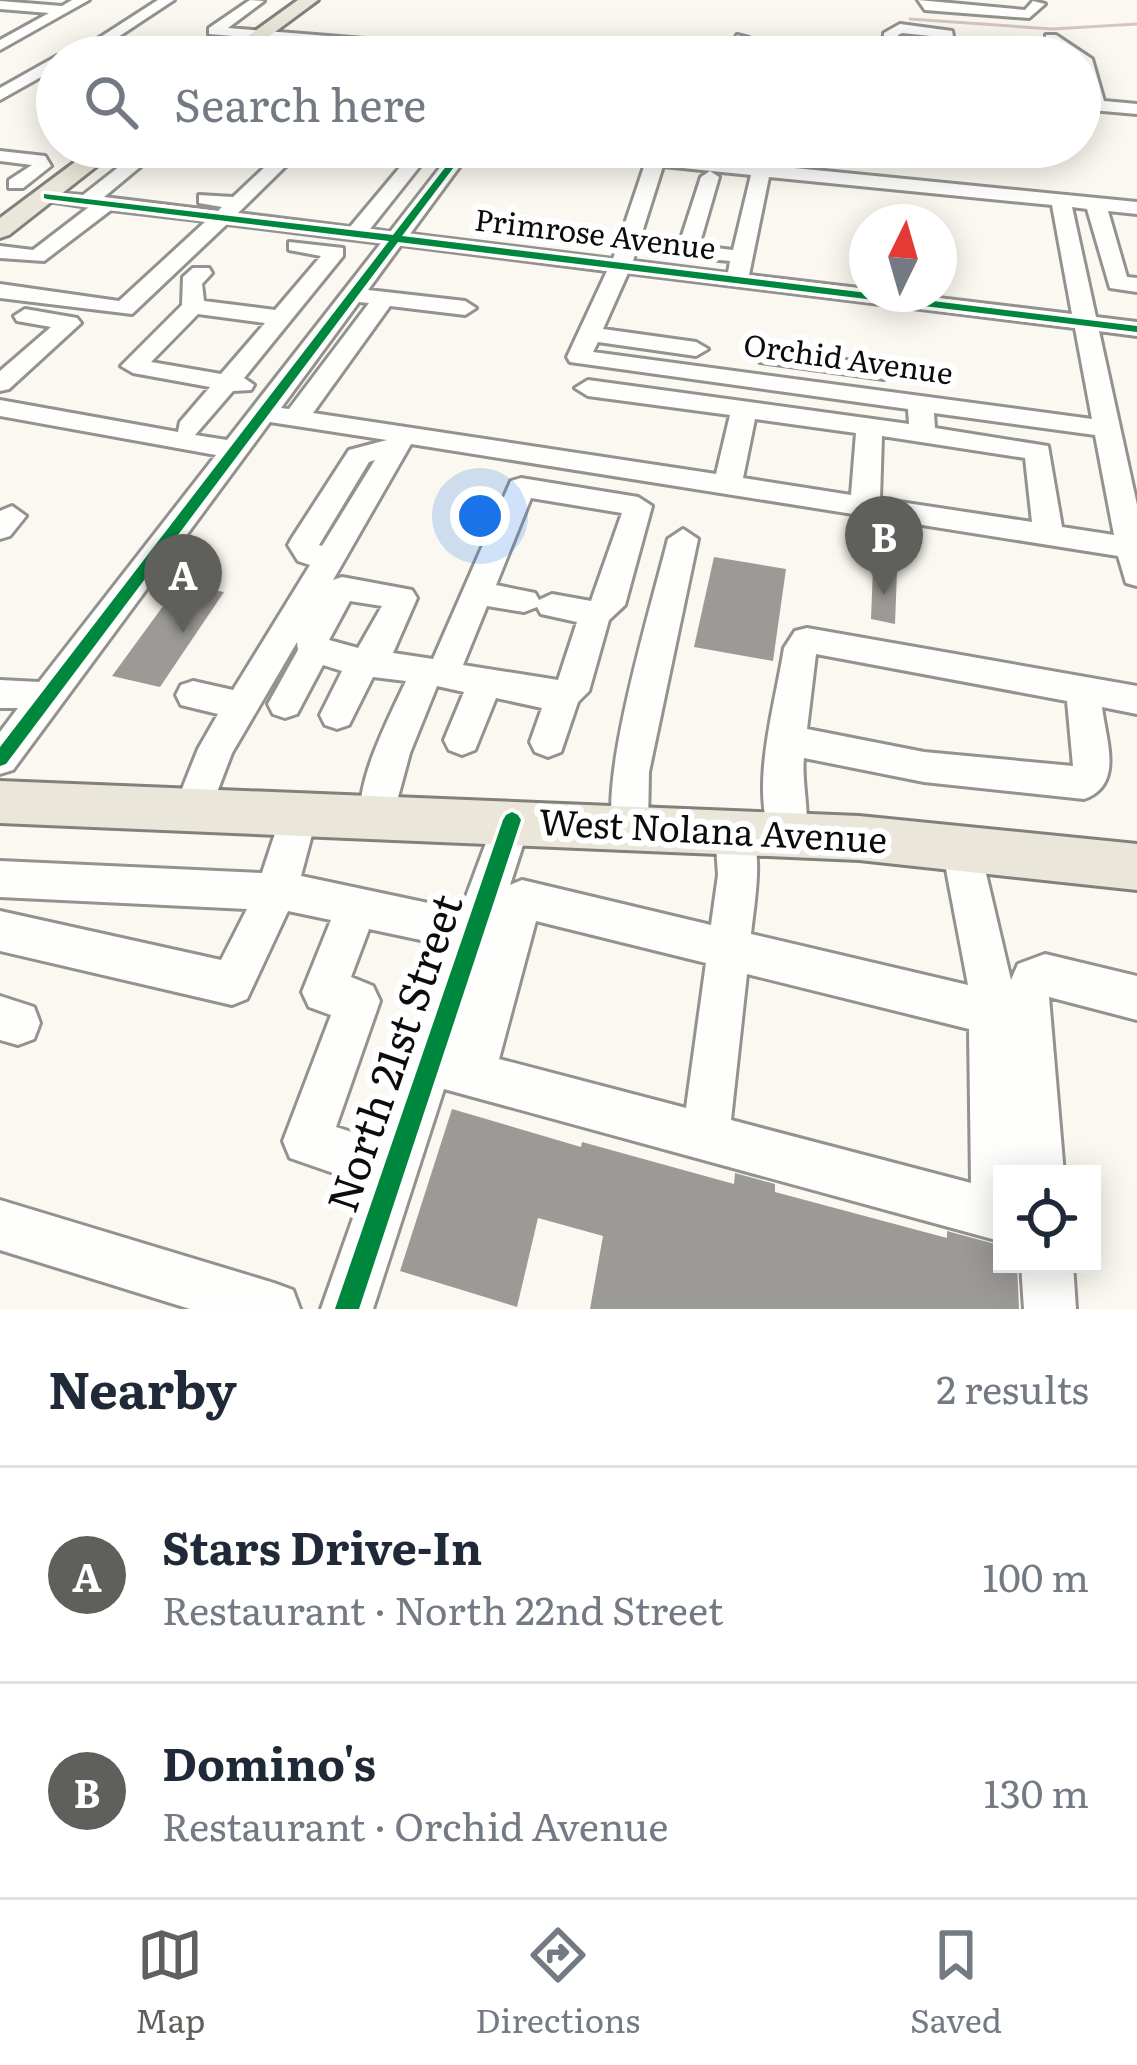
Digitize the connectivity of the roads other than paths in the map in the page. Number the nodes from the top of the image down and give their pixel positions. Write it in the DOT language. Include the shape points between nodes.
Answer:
graph roads {
  1 [pos="247,0"];
  2 [pos="925,0"];
  3 [pos="975,0"];
  4 [pos="257,1"];
  5 [pos="307,2"];
  6 [pos="1039,2"];
  7 [pos="0,5"];
  8 [pos="170,8"];
  9 [pos="84,12"];
  10 [pos="141,16"];
  11 [pos="158,28"];
  12 [pos="0,32"];
  13 [pos="22,34"];
  14 [pos="262,34"];
  15 [pos="104,36"];
  16 [pos="109,36"];
  17 [pos="259,36"];
  18 [pos="297,36"];
  19 [pos="891,36"];
  20 [pos="946,36"];
  21 [pos="0,46"];
  22 [pos="24,64"];
  23 [pos="36,64"];
  24 [pos="36,75"];
  25 [pos="0,95"];
  26 [pos="1101,99"];
  27 [pos="1137,109"];
  28 [pos="0,138"];
  29 [pos="36,142"];
  30 [pos="0,156"];
  31 [pos="35,162"];
  32 [pos="71,168"];
  33 [pos="133,168"];
  34 [pos="274,168"];
  35 [pos="408,168"];
  36 [pos="449,168"];
  37 [pos="653,168"];
  38 [pos="732,168"];
  39 [pos="761,171"];
  40 [pos="710,177"];
  41 [pos="16,184"];
  42 [pos="47,196"];
  43 [pos="1060,202"];
  44 [pos="96,203"];
  45 [pos="1096,205"];
  46 [pos="1137,208"];
  47 [pos="230,210"];
  48 [pos="6,221"];
  49 [pos="361,226"];
  50 [pos="204,235"];
  51 [pos="395,239"];
  52 [pos="619,264"];
  53 [pos="5,267"];
  54 [pos="739,267"];
  55 [pos="201,273"];
  56 [pos="1077,279"];
  57 [pos="311,283"];
  58 [pos="1127,284"];
  59 [pos="0,291"];
  60 [pos="355,292"];
  61 [pos="384,298"];
  62 [pos="193,306"];
  63 [pos="465,308"];
  64 [pos="0,312"];
  65 [pos="120,317"];
  66 [pos="282,318"];
  67 [pos="1085,321"];
  68 [pos="1137,328"];
  69 [pos="167,332"];
  70 [pos="352,342"];
  71 [pos="584,345"];
  72 [pos="313,346"];
  73 [pos="256,349"];
  74 [pos="696,349"];
  75 [pos="769,357"];
  76 [pos="884,372"];
  77 [pos="823,377"];
  78 [pos="734,378"];
  79 [pos="228,383"];
  80 [pos="0,384"];
  81 [pos="588,388"];
  82 [pos="271,402"];
  83 [pos="921,404"];
  84 [pos="0,408"];
  85 [pos="735,408"];
  86 [pos="296,418"];
  87 [pos="869,427"];
  88 [pos="189,428"];
  89 [pos="1109,430"];
  90 [pos="922,434"];
  91 [pos="398,444"];
  92 [pos="235,450"];
  93 [pos="728,485"];
  94 [pos="865,506"];
  95 [pos="1048,535"];
  96 [pos="683,539"];
  97 [pos="1134,561"];
  98 [pos="477,593"];
  99 [pos="595,614"];
  100 [pos="316,648"];
  101 [pos="369,660"];
  102 [pos="435,673"];
  103 [pos="484,683"];
  104 [pos="1082,689"];
  105 [pos="0,694"];
  106 [pos="193,695"];
  107 [pos="48,696"];
  108 [pos="563,696"];
  109 [pos="1137,700"];
  110 [pos="285,704"];
  111 [pos="245,706"];
  112 [pos="338,715"];
  113 [pos="462,740"];
  114 [pos="789,740"];
  115 [pos="548,742"];
  116 [pos="0,759"];
  117 [pos="0,802"];
  118 [pos="193,809"];
  119 [pos="299,812"];
  120 [pos="377,815"];
  121 [pos="512,820"];
  122 [pos="629,826"];
  123 [pos="734,831"];
  124 [pos="788,834"];
  125 [pos="961,848"];
  126 [pos="1137,867"];
  127 [pos="0,879"];
  128 [pos="277,892"];
  129 [pos="357,907"];
  130 [pos="0,931"];
  131 [pos="474,932"];
  132 [pos="730,950"];
  133 [pos="1137,998"];
  134 [pos="990,1012"];
  135 [pos="451,1068"];
  136 [pos="706,1137"];
  137 [pos="1039,1165"];
  138 [pos="395,1170"];
  139 [pos="0,1225"];
  140 [pos="1047,1273"];
  141 [pos="274,1309"];
  142 [pos="347,1309"];
  143 [pos="1050,1309"];
  1 -- 4 [label="street"];
  2 -- 6 [label="street" via="1029,14"];
  3 -- 6 [label="street"];
  4 -- 5 [label="street"];
  4 -- 14 [label="street" via="213,26"];
  5 -- 14 [label="main road"];
  7 -- 9 [label="street"];
  8 -- 10 [label="street"];
  8 -- 11 [label="street"];
  9 -- 10 [label="street"];
  9 -- 13 [label="street"];
  9 -- 15 [label="street" via="121,23"];
  10 -- 16 [label="street"];
  12 -- 13 [label="street"];
  13 -- 21 [label="street"];
  14 -- 17 [label="main road"];
  14 -- 18 [label="street"];
  19 -- 20 [label="street" via="900,28"];
  22 -- 23 [label="street"];
  24 -- 25 [label="street"];
  26 -- 27 [label="street"];
  28 -- 29 [label="street"];
  30 -- 31 [label="street"];
  31 -- 41 [label="street"];
  32 -- 42 [label="main road"];
  33 -- 44 [label="street"];
  34 -- 47 [label="street"];
  35 -- 49 [label="street"];
  36 -- 51 [label="street"];
  37 -- 52 [label="street"];
  38 -- 39 [label="street"];
  39 -- 43 [label="street"];
  39 -- 54 [label="street"];
  40 -- 54 [label="street" via="687,250"];
  42 -- 44 [label="street, Primrose Avenue"];
  42 -- 48 [label="main road"];
  43 -- 45 [label="street"];
  43 -- 56 [label="street"];
  44 -- 47 [label="street, Primrose Avenue"];
  44 -- 50 [label="street"];
  44 -- 53 [label="street" via="37,257"];
  45 -- 46 [label="street"];
  45 -- 58 [label="street"];
  47 -- 49 [label="street, Primrose Avenue"];
  47 -- 50 [label="street"];
  49 -- 51 [label="street, Primrose Avenue"];
  50 -- 57 [label="street" via="336,252"];
  50 -- 65 [label="street"];
  51 -- 52 [label="street, Primrose Avenue"];
  51 -- 60 [label="street"];
  52 -- 54 [label="street, Primrose Avenue"];
  52 -- 71 [label="street"];
  54 -- 67 [label="street, Primrose Avenue"];
  55 -- 62 [label="street" via="191,282"];
  56 -- 58 [label="street"];
  56 -- 67 [label="street"];
  57 -- 60 [label="street"];
  57 -- 66 [label="street"];
  59 -- 65 [label="street"];
  60 -- 61 [label="street"];
  60 -- 72 [label="street"];
  61 -- 63 [label="street"];
  61 -- 70 [label="street"];
  62 -- 66 [label="street"];
  62 -- 69 [label="street"];
  64 -- 80 [label="street" via="69,323"];
  65 -- 69 [label="street"];
  66 -- 73 [label="street"];
  67 -- 68 [label="street, Primrose Avenue"];
  67 -- 89 [label="street"];
  69 -- 79 [label="street" via="133,366"];
  70 -- 72 [label="street"];
  70 -- 86 [label="street"];
  71 -- 74 [label="street"];
  71 -- 78 [label="street, Orchid Avenue"];
  72 -- 73 [label="street"];
  72 -- 82 [label="street"];
  73 -- 79 [label="street"];
  75 -- 77 [label="street"];
  76 -- 77 [label="street"];
  77 -- 78 [label="street, Orchid Avenue"];
  77 -- 83 [label="street, Orchid Avenue"];
  78 -- 85 [label="street"];
  79 -- 82 [label="street"];
  79 -- 88 [label="street"];
  81 -- 85 [label="street"];
  82 -- 86 [label="street"];
  82 -- 92 [label="street"];
  83 -- 89 [label="street, Orchid Avenue"];
  83 -- 90 [label="street"];
  84 -- 92 [label="street"];
  85 -- 87 [label="street"];
  85 -- 93 [label="street"];
  86 -- 91 [label="street"];
  87 -- 90 [label="street"];
  87 -- 94 [label="street"];
  89 -- 97 [label="street"];
  90 -- 95 [label="street" via="1038,452"];
  91 -- 93 [label="street"];
  91 -- 111 [label="street" via="338,517 332,558"];
  92 -- 107 [label="street"];
  93 -- 94 [label="street"];
  94 -- 95 [label="street"];
  95 -- 97 [label="street"];
  96 -- 122 [label="street" via="631,772"];
  98 -- 99 [label="street"];
  98 -- 99 [label="street" via="521,487 638,506 609,605"];
  98 -- 102 [label="street"];
  99 -- 108 [label="street" via="572,691"];
  100 -- 101 [label="street"];
  100 -- 101 [label="street" via="313,638 342,588 395,594 401,605"];
  100 -- 110 [label="street"];
  101 -- 102 [label="street"];
  101 -- 112 [label="street"];
  102 -- 103 [label="street"];
  102 -- 120 [label="street" via="392,753"];
  103 -- 108 [label="street"];
  103 -- 113 [label="street"];
  104 -- 109 [label="street"];
  104 -- 114 [label="street" via="807,640"];
  104 -- 114 [label="street" via="1092,777 1084,783 924,766"];
  105 -- 107 [label="street"];
  106 -- 111 [label="street"];
  107 -- 116 [label="street"];
  108 -- 115 [label="street"];
  111 -- 118 [label="street" via="216,749"];
  114 -- 124 [label="street"];
  117 -- 118 [label="main road, West Nolana Avenue"];
  118 -- 119 [label="main road, West Nolana Avenue"];
  119 -- 120 [label="main road, West Nolana Avenue"];
  119 -- 128 [label="street"];
  120 -- 121 [label="main road, West Nolana Avenue"];
  121 -- 122 [label="main road, West Nolana Avenue"];
  121 -- 131 [label="street, North 21st Street"];
  122 -- 123 [label="main road, West Nolana Avenue"];
  123 -- 124 [label="main road, West Nolana Avenue"];
  123 -- 132 [label="street"];
  124 -- 125 [label="main road, West Nolana Avenue"];
  125 -- 126 [label="main road, West Nolana Avenue"];
  125 -- 134 [label="street" via="989,968"];
  127 -- 128 [label="street"];
  128 -- 129 [label="street"];
  128 -- 130 [label="street" via="232,984"];
  129 -- 131 [label="street"];
  129 -- 138 [label="street" via="324,992 358,1000 307,1141"];
  131 -- 135 [label="street, North 21st Street"];
  132 -- 134 [label="street"];
  132 -- 135 [label="street" via="522,899"];
  132 -- 136 [label="street"];
  133 -- 137 [label="street" via="1045,975 1033,979 1027,993"];
  134 -- 136 [label="street" via="996,1215"];
  135 -- 136 [label="street"];
  135 -- 138 [label="street, North 21st Street"];
  138 -- 142 [label="street, North 21st Street"];
  139 -- 141 [label="street"];
  140 -- 143 [label="street"];
}
